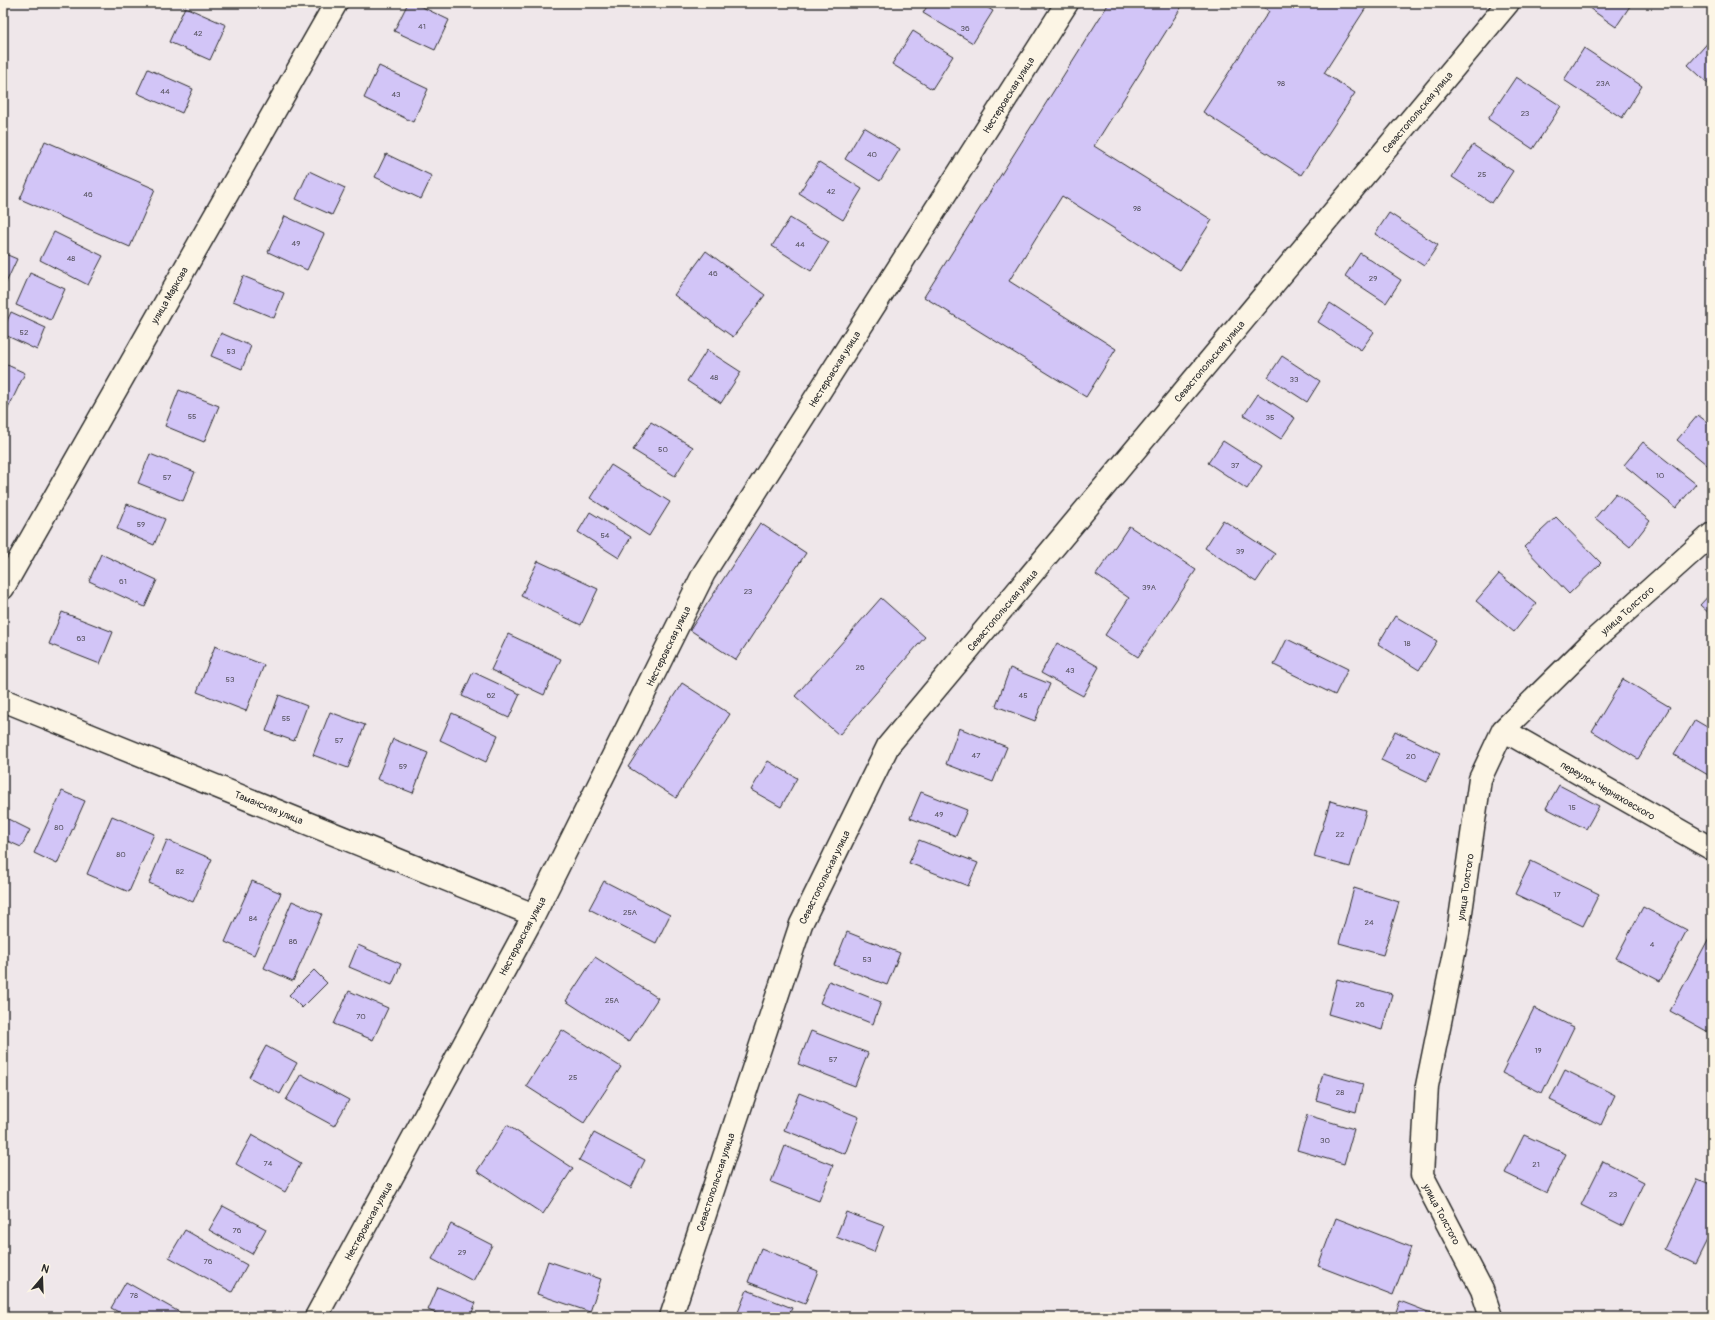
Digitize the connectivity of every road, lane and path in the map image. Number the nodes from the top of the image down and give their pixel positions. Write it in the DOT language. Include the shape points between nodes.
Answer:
graph roads {
  1 [pos="336,3"];
  2 [pos="1067,3"];
  3 [pos="1508,3"];
  4 [pos="1712,534"];
  5 [pos="3,588"];
  6 [pos="3,700"];
  7 [pos="1503,730"];
  8 [pos="1712,849"];
  9 [pos="534,915"];
  10 [pos="316,1317"];
  11 [pos="671,1317"];
  12 [pos="1491,1317"];
  1 -- 5 [label="street, улица Маркова"];
  2 -- 9 [label="street, Нестеровская улица" via="704,573"];
  3 -- 11 [label="street, Севастопольская улица" via="888,746 801,924"];
  4 -- 7 [label="street, улица Толстого" via="1595,638"];
  6 -- 9 [label="street, Таманская улица"];
  7 -- 8 [label="street, переулок Черняховского"];
  7 -- 12 [label="street, улица Толстого" via="1480,779 1458,933 1427,1086 1422,1175 1482,1290"];
  9 -- 10 [label="street, Нестеровская улица"];
}
